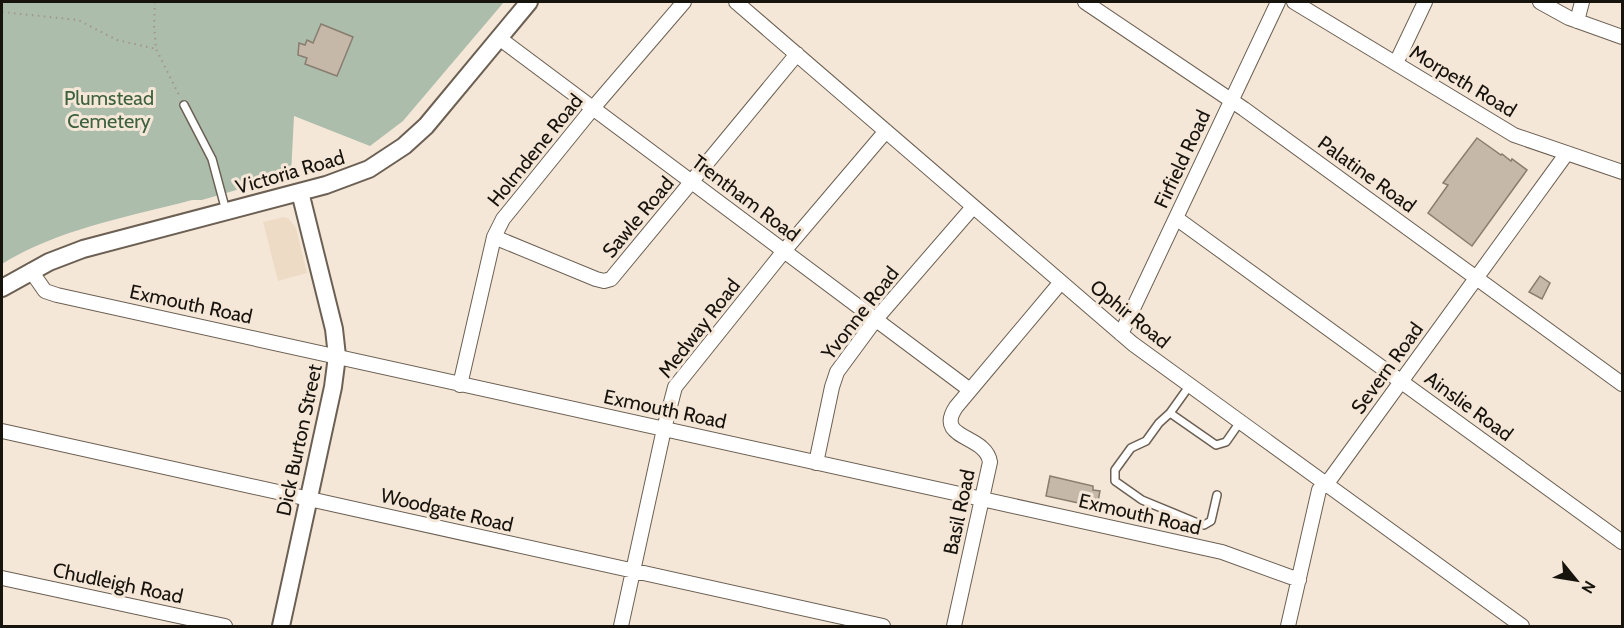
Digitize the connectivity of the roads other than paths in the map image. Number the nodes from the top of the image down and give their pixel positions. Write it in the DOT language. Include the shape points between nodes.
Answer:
graph roads {
  1 [pos="529,2"];
  2 [pos="684,2"];
  3 [pos="736,2"];
  4 [pos="1085,2"];
  5 [pos="1278,2"];
  6 [pos="1294,2"];
  7 [pos="1425,2"];
  8 [pos="1540,2"];
  9 [pos="1582,2"];
  10 [pos="1576,21"];
  11 [pos="1623,37"];
  12 [pos="499,38"];
  13 [pos="797,54"];
  14 [pos="1396,63"];
  15 [pos="1231,100"];
  16 [pos="184,105"];
  17 [pos="593,108"];
  18 [pos="886,131"];
  19 [pos="1567,153"];
  20 [pos="1623,172"];
  21 [pos="691,182"];
  22 [pos="300,192"];
  23 [pos="973,207"];
  24 [pos="226,211"];
  25 [pos="1176,218"];
  26 [pos="494,237"];
  27 [pos="784,251"];
  28 [pos="31,271"];
  29 [pos="1476,278"];
  30 [pos="1061,282"];
  31 [pos="2,288"];
  32 [pos="876,320"];
  33 [pos="1121,334"];
  34 [pos="337,356"];
  35 [pos="1401,381"];
  36 [pos="1623,384"];
  37 [pos="460,385"];
  38 [pos="1190,385"];
  39 [pos="970,390"];
  40 [pos="1170,413"];
  41 [pos="1240,422"];
  42 [pos="664,429"];
  43 [pos="2,431"];
  44 [pos="816,463"];
  45 [pos="1326,483"];
  46 [pos="1217,495"];
  47 [pos="308,499"];
  48 [pos="982,499"];
  49 [pos="1623,542"];
  50 [pos="632,572"];
  51 [pos="2,578"];
  52 [pos="1299,580"];
  53 [pos="225,627"];
  54 [pos="281,627"];
  55 [pos="621,627"];
  56 [pos="884,627"];
  57 [pos="954,627"];
  58 [pos="1288,627"];
  59 [pos="1522,627"];
  1 -- 12 [label="street, Victoria Road"];
  2 -- 17 [label="street, Holmdene Road"];
  3 -- 13 [label="street, Ophir Road"];
  4 -- 15 [label="street, Palatine Road"];
  5 -- 15 [label="street, Firfield Road"];
  6 -- 14 [label="street, Morpeth Road"];
  7 -- 14 [label="street"];
  8 -- 10 [label="street"];
  9 -- 10 [label="street"];
  10 -- 11 [label="street"];
  12 -- 17 [label="street, Trentham Road"];
  12 -- 22 [label="street, Victoria Road" via="426,126 404,146 362,172"];
  13 -- 18 [label="street, Ophir Road"];
  13 -- 21 [label="street, Sawle Road"];
  14 -- 19 [label="street, Morpeth Road" via="1514,135"];
  15 -- 25 [label="street, Firfield Road"];
  15 -- 29 [label="street, Palatine Road"];
  16 -- 24 [label="lane" via="212,159"];
  17 -- 21 [label="street, Trentham Road"];
  17 -- 26 [label="street, Holmdene Road" via="508,210"];
  18 -- 23 [label="street, Ophir Road"];
  18 -- 27 [label="street, Medway Road"];
  19 -- 20 [label="street, Morpeth Road"];
  19 -- 29 [label="street, Severn Road"];
  21 -- 26 [label="street, Sawle Road" via="608,280 596,279"];
  21 -- 27 [label="street, Trentham Road"];
  22 -- 24 [label="street, Victoria Road"];
  22 -- 34 [label="street, Dick Burton Street" via="334,329"];
  23 -- 30 [label="street, Ophir Road"];
  23 -- 32 [label="street, Yvonne Road"];
  24 -- 28 [label="street, Victoria Road" via="83,249"];
  25 -- 33 [label="street, Firfield Road"];
  25 -- 35 [label="street, Ainslie Road"];
  26 -- 37 [label="street, Holmdene Road"];
  27 -- 32 [label="street, Trentham Road"];
  27 -- 42 [label="street, Medway Road" via="679,381"];
  28 -- 31 [label="street, Victoria Road"];
  28 -- 34 [label="street, Exmouth Road" via="48,292"];
  29 -- 35 [label="street, Severn Road"];
  29 -- 36 [label="street, Palatine Road"];
  30 -- 33 [label="street, Ophir Road"];
  30 -- 39 [label="street, Basil Road"];
  32 -- 39 [label="street, Trentham Road"];
  32 -- 44 [label="street, Yvonne Road" via="834,380"];
  33 -- 38 [label="street, Ophir Road"];
  34 -- 37 [label="street, Exmouth Road"];
  34 -- 47 [label="street, Dick Burton Street"];
  35 -- 45 [label="street, Severn Road"];
  35 -- 49 [label="street, Ainslie Road"];
  37 -- 42 [label="street, Exmouth Road"];
  38 -- 40 [label="lane"];
  38 -- 41 [label="street, Ophir Road"];
  39 -- 48 [label="street, Basil Road" via="951,421 957,433 988,454 990,462"];
  40 -- 41 [label="lane" via="1216,445 1226,442"];
  40 -- 46 [label="lane" via="1146,441 1131,448 1113,473 1115,481 1142,500 1204,525 1211,521"];
  41 -- 45 [label="street, Ophir Road"];
  42 -- 44 [label="street, Exmouth Road"];
  42 -- 50 [label="street, Medway Road"];
  43 -- 47 [label="street, Woodgate Road"];
  44 -- 48 [label="street, Exmouth Road"];
  45 -- 52 [label="street, Severn Road" via="1319,490"];
  45 -- 59 [label="street, Ophir Road"];
  47 -- 50 [label="street, Woodgate Road"];
  47 -- 54 [label="street, Dick Burton Street"];
  48 -- 52 [label="street, Exmouth Road" via="1222,552"];
  48 -- 57 [label="street, Basil Road"];
  50 -- 55 [label="street, Medway Road"];
  50 -- 56 [label="street, Woodgate Road"];
  51 -- 53 [label="street, Chudleigh Road"];
  52 -- 58 [label="street, Severn Road"];
}
